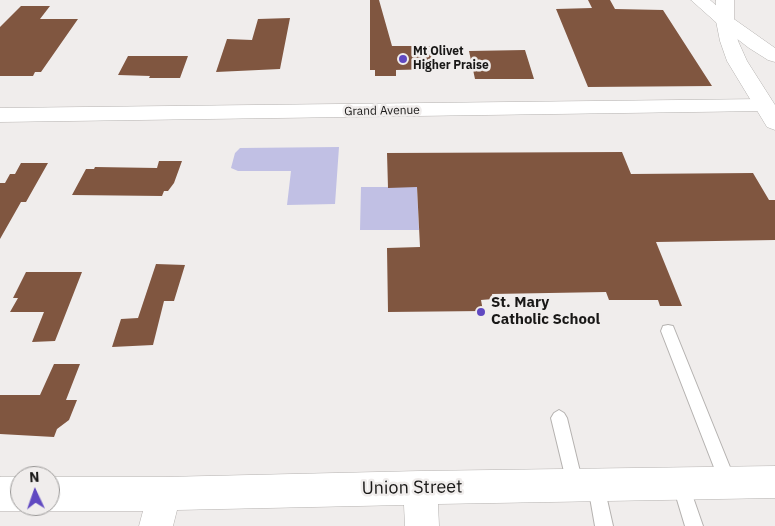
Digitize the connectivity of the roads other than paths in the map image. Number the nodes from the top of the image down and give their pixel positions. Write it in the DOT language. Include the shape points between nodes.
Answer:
graph roads {
  1 [pos="700,0"];
  2 [pos="724,0"];
  3 [pos="725,21"];
  4 [pos="775,56"];
  5 [pos="763,106"];
  6 [pos="0,116"];
  7 [pos="775,122"];
  8 [pos="668,331"];
  9 [pos="559,418"];
  10 [pos="728,482"];
  11 [pos="775,482"];
  12 [pos="680,483"];
  13 [pos="585,484"];
  14 [pos="420,487"];
  15 [pos="60,494"];
  16 [pos="164,494"];
  17 [pos="156,526"];
  18 [pos="422,526"];
  19 [pos="604,526"];
  20 [pos="694,526"];
  1 -- 3 [label="main road"];
  2 -- 3 [label="main road"];
  3 -- 4 [label="main road"];
  3 -- 5 [label="main road" via="737,61"];
  5 -- 6 [label="street, Grand Avenue"];
  5 -- 7 [label="main road"];
  8 -- 10 [label="lane"];
  9 -- 13 [label="lane"];
  10 -- 11 [label="street, Union Street"];
  10 -- 12 [label="street, Union Street"];
  12 -- 13 [label="street, Union Street"];
  12 -- 20 [label="lane"];
  13 -- 14 [label="street, Union Street"];
  13 -- 19 [label="lane"];
  14 -- 16 [label="street, Union Street"];
  14 -- 18 [label="street"];
  15 -- 16 [label="street, Union Street"];
  16 -- 17 [label="street"];
}
